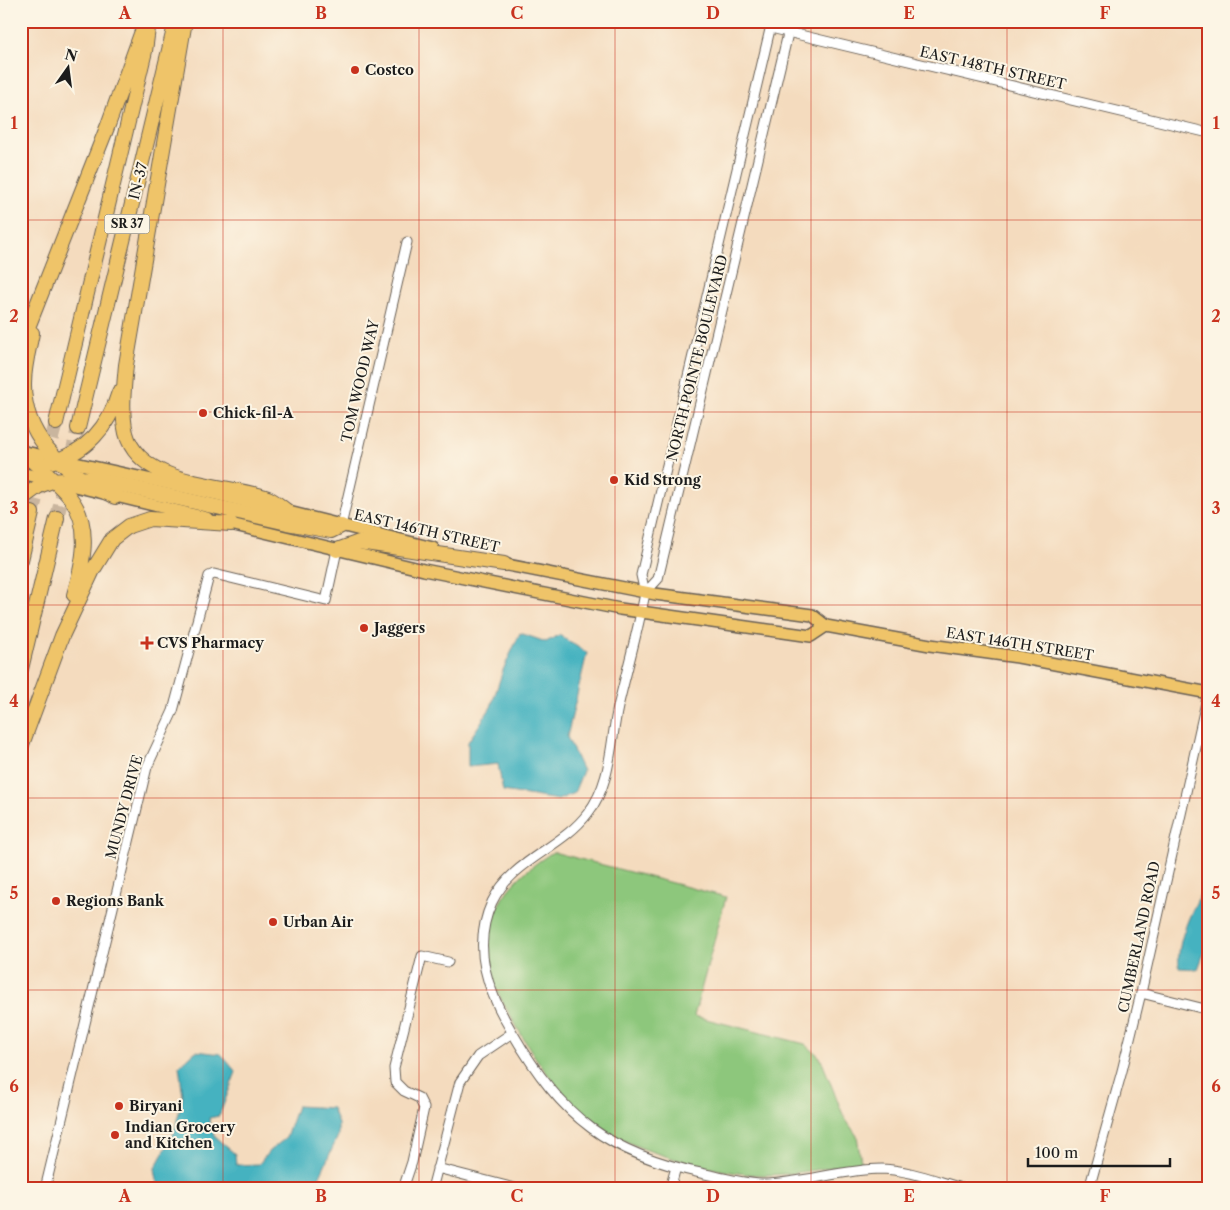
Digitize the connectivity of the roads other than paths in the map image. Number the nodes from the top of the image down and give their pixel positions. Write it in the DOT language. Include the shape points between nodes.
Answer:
graph roads {
  1 [pos="147,21"];
  2 [pos="176,21"];
  3 [pos="185,21"];
  4 [pos="791,21"];
  5 [pos="771,25"];
  6 [pos="788,33"];
  7 [pos="1209,133"];
  8 [pos="407,242"];
  9 [pos="37,308"];
  10 [pos="21,345"];
  11 [pos="126,365"];
  12 [pos="56,423"];
  13 [pos="78,428"];
  14 [pos="21,451"];
  15 [pos="57,460"];
  16 [pos="27,461"];
  17 [pos="21,473"];
  18 [pos="80,478"];
  19 [pos="52,481"];
  20 [pos="115,497"];
  21 [pos="21,499"];
  22 [pos="287,511"];
  23 [pos="32,513"];
  24 [pos="57,518"];
  25 [pos="231,524"];
  26 [pos="341,526"];
  27 [pos="337,550"];
  28 [pos="21,560"];
  29 [pos="504,564"];
  30 [pos="645,593"];
  31 [pos="641,613"];
  32 [pos="826,626"];
  33 [pos="62,636"];
  34 [pos="21,669"];
  35 [pos="1208,692"];
  36 [pos="21,747"];
  37 [pos="448,962"];
  38 [pos="1141,993"];
  39 [pos="1209,1010"];
  40 [pos="512,1033"];
  41 [pos="676,1167"];
  42 [pos="437,1168"];
  43 [pos="954,1187"];
  44 [pos="45,1189"];
  45 [pos="403,1189"];
  46 [pos="432,1189"];
  47 [pos="518,1189"];
  48 [pos="670,1189"];
  49 [pos="966,1189"];
  50 [pos="1089,1189"];
  1 -- 9 [label="highway"];
  1 -- 12 [label="highway, IN-37 / SR 37" via="145,51"];
  2 -- 13 [label="highway, IN-37 / SR 37"];
  3 -- 11 [label="highway"];
  4 -- 6 [label="street, NORTH POINTE BOULEVARD"];
  5 -- 6 [label="street, EAST 148TH STREET"];
  5 -- 30 [label="street, NORTH POINTE BOULEVARD" via="641,575"];
  6 -- 7 [label="street, EAST 148TH STREET"];
  6 -- 30 [label="street, NORTH POINTE BOULEVARD" via="658,579"];
  8 -- 26 [label="street, TOM WOOD WAY"];
  9 -- 10 [label="highway"];
  9 -- 15 [label="highway" via="25,367 26,402 38,436"];
  11 -- 15 [label="highway" via="107,424 81,448"];
  11 -- 22 [label="highway" via="126,432 134,450 143,460 173,476 269,499"];
  14 -- 15 [label="main road, EAST 146TH STREET"];
  14 -- 16 [label="highway"];
  15 -- 16 [label="highway"];
  15 -- 18 [label="highway"];
  15 -- 22 [label="main road, EAST 146TH STREET"];
  16 -- 19 [label="highway"];
  17 -- 19 [label="main road"];
  18 -- 19 [label="highway"];
  18 -- 20 [label="highway"];
  18 -- 26 [label="highway" via="287,523 331,530"];
  19 -- 20 [label="main road"];
  19 -- 21 [label="highway"];
  19 -- 33 [label="highway" via="70,497 78,511 84,548"];
  20 -- 25 [label="main road"];
  22 -- 26 [label="main road, EAST 146TH STREET"];
  23 -- 28 [label="highway"];
  24 -- 34 [label="highway"];
  25 -- 27 [label="main road"];
  25 -- 33 [label="highway" via="161,518 140,522 122,531 105,548"];
  26 -- 29 [label="main road, EAST 146TH STREET"];
  27 -- 29 [label="highway" via="359,542"];
  27 -- 31 [label="main road"];
  27 -- 44 [label="street, MUNDY DRIVE" via="326,601 214,574 209,576 173,711 146,767"];
  29 -- 30 [label="main road, EAST 146TH STREET"];
  30 -- 31 [label="street"];
  30 -- 32 [label="main road, EAST 146TH STREET" via="812,615"];
  31 -- 32 [label="main road" via="811,636"];
  31 -- 40 [label="street" via="616,718 607,776 596,802 573,829 513,873 496,894 487,915 482,938 484,970"];
  32 -- 35 [label="main road, EAST 146TH STREET"];
  33 -- 36 [label="highway"];
  35 -- 38 [label="street, CUMBERLAND ROAD"];
  37 -- 45 [label="street" via="422,956 394,1068 395,1082 404,1092 419,1098 424,1108"];
  38 -- 39 [label="street"];
  38 -- 50 [label="street, CUMBERLAND ROAD"];
  40 -- 41 [label="street" via="539,1075 587,1125 633,1154"];
  40 -- 42 [label="street" via="478,1056 460,1082"];
  41 -- 43 [label="street" via="762,1184 894,1170"];
  41 -- 48 [label="street"];
  42 -- 46 [label="street"];
  42 -- 47 [label="street"];
  43 -- 49 [label="street"];
}
